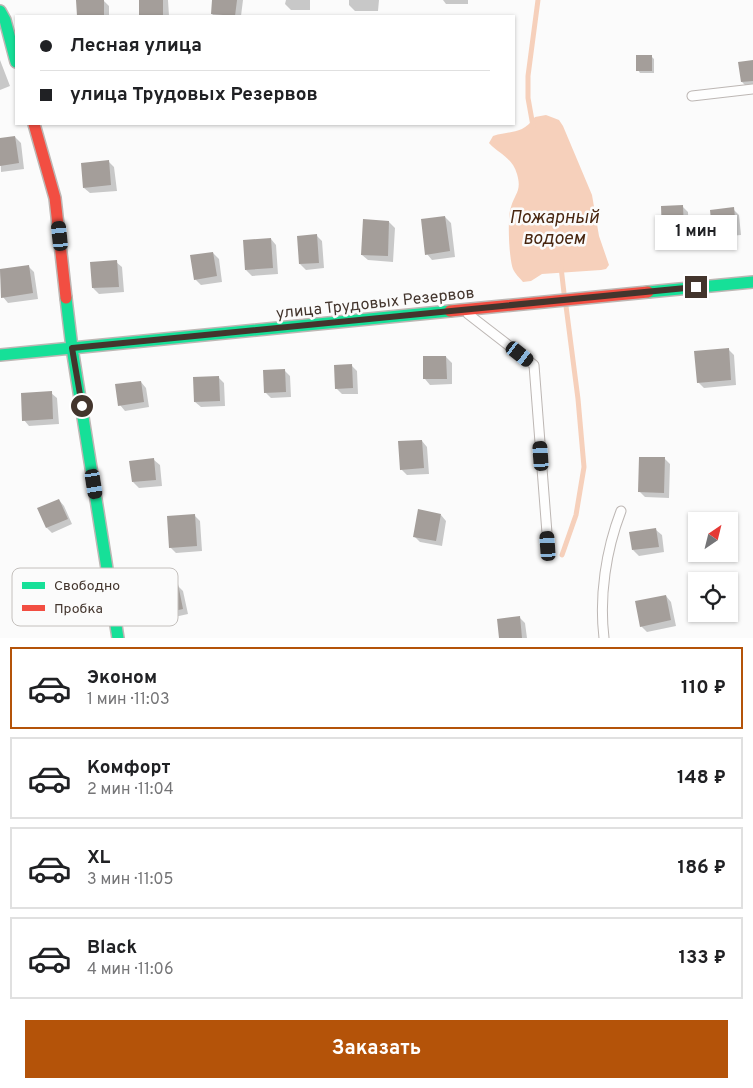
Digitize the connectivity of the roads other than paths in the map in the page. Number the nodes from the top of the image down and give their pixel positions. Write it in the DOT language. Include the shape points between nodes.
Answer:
graph roads {
  1 [pos="0,11"];
  2 [pos="15,58"];
  3 [pos="753,89"];
  4 [pos="692,96"];
  5 [pos="34,125"];
  6 [pos="753,282"];
  7 [pos="463,310"];
  8 [pos="72,348"];
  9 [pos="0,356"];
  10 [pos="621,511"];
  11 [pos="548,546"];
  12 [pos="107,568"];
  13 [pos="604,638"];
  1 -- 2 [label="main road"];
  3 -- 4 [label="lane"];
  5 -- 8 [label="main road" via="55,198"];
  6 -- 7 [label="main road, улица Трудовых Резервов"];
  7 -- 8 [label="main road, улица Трудовых Резервов"];
  7 -- 11 [label="lane" via="534,365"];
  8 -- 9 [label="main road, улица Трудовых Резервов"];
  8 -- 12 [label="main road"];
  10 -- 13 [label="lane" via="609,547 602,606"];
}
